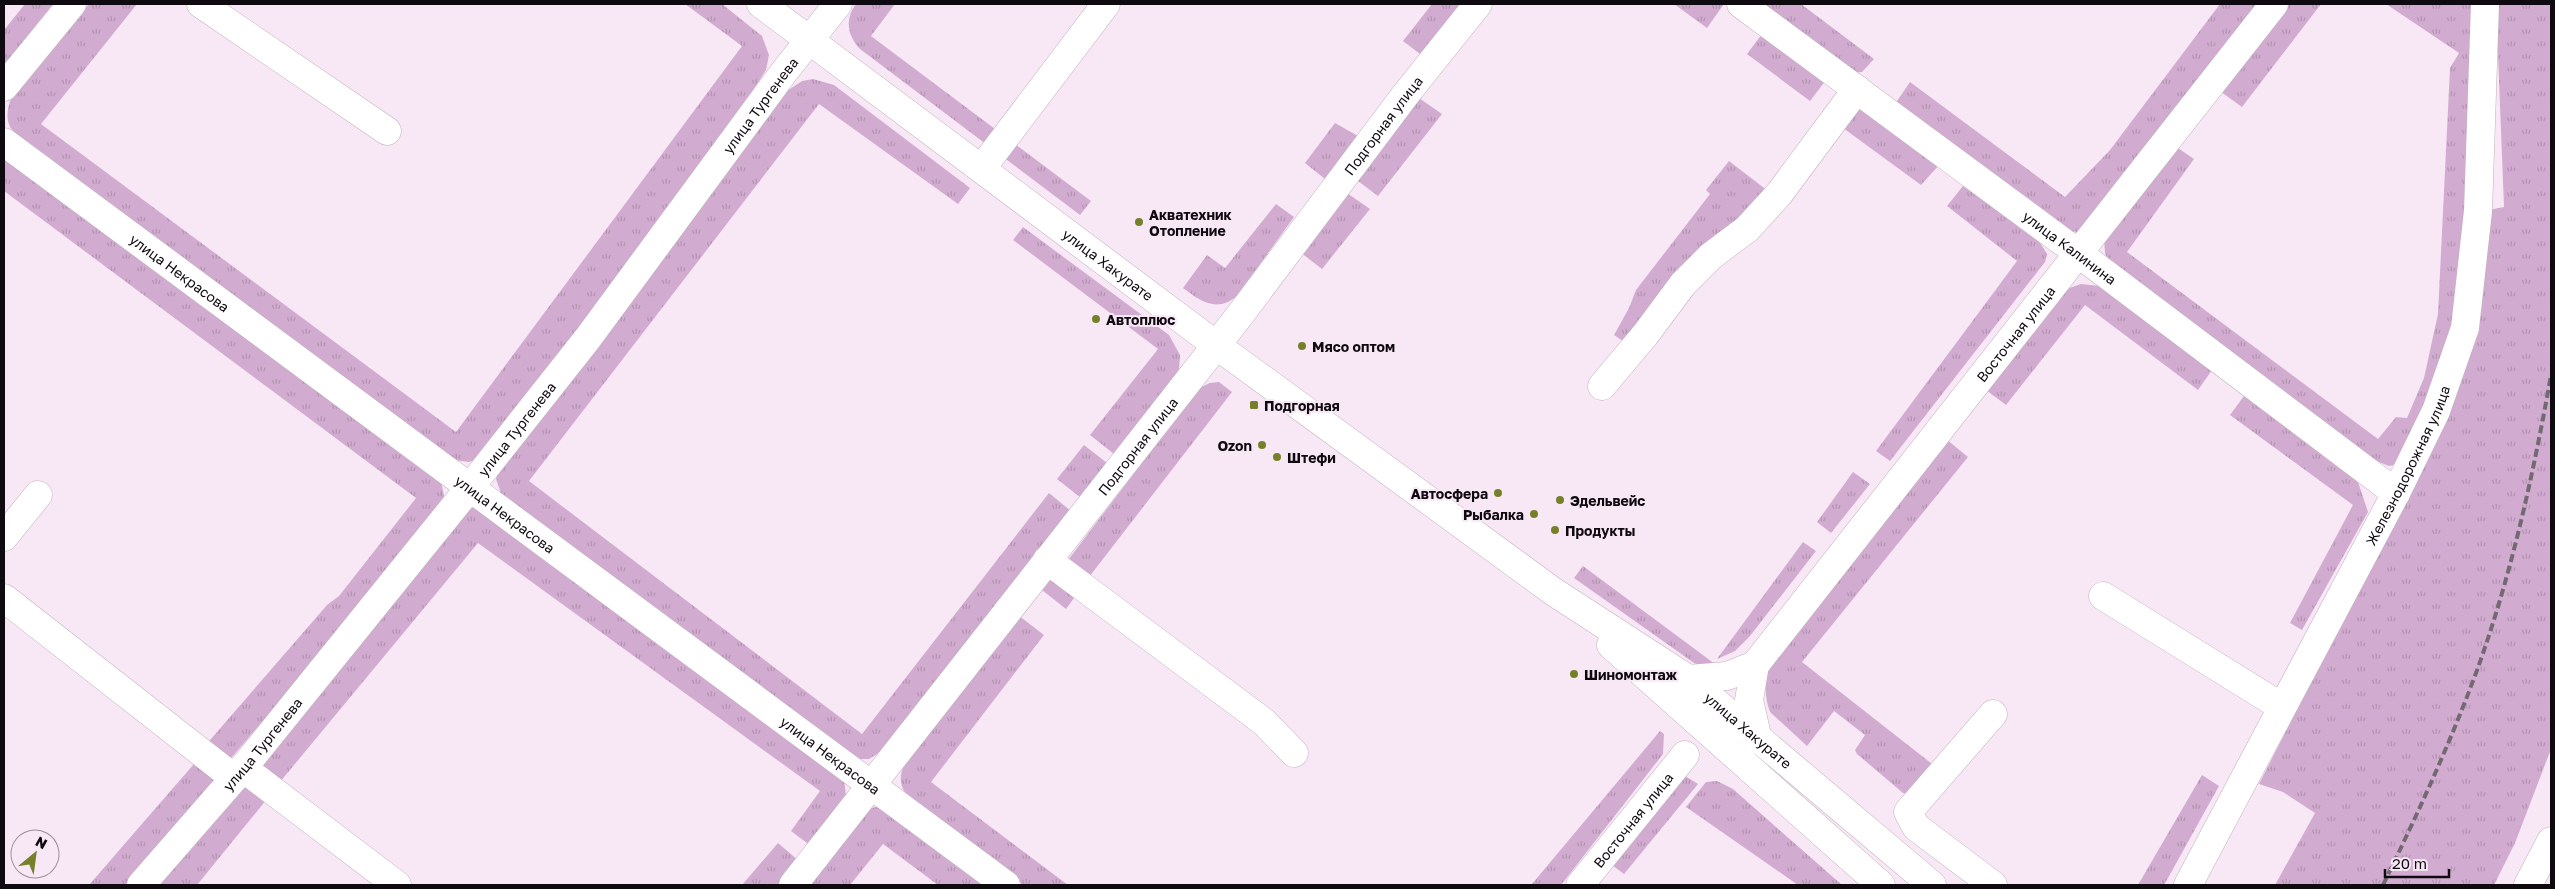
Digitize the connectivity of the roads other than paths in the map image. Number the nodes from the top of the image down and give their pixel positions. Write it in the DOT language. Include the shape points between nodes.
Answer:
graph roads {
  1 [pos="72,4"];
  2 [pos="201,4"];
  3 [pos="761,4"];
  4 [pos="838,4"];
  5 [pos="1106,4"];
  6 [pos="1478,4"];
  7 [pos="1741,4"];
  8 [pos="2274,4"];
  9 [pos="2485,4"];
  10 [pos="810,40"];
  11 [pos="4,86"];
  12 [pos="1857,88"];
  13 [pos="387,131"];
  14 [pos="4,142"];
  15 [pos="982,168"];
  16 [pos="2078,252"];
  17 [pos="1216,345"];
  18 [pos="1602,386"];
  19 [pos="471,486"];
  20 [pos="2396,493"];
  21 [pos="38,495"];
  22 [pos="4,537"];
  23 [pos="1047,560"];
  24 [pos="2103,596"];
  25 [pos="4,598"];
  26 [pos="1755,664"];
  27 [pos="1681,689"];
  28 [pos="2282,707"];
  29 [pos="1992,714"];
  30 [pos="1745,752"];
  31 [pos="1294,753"];
  32 [pos="1685,755"];
  33 [pos="238,773"];
  34 [pos="872,784"];
  35 [pos="2551,841"];
  36 [pos="141,885"];
  37 [pos="397,885"];
  38 [pos="793,885"];
  39 [pos="1006,885"];
  40 [pos="1580,885"];
  41 [pos="1881,885"];
  42 [pos="1932,885"];
  43 [pos="1993,885"];
  44 [pos="2188,885"];
  45 [pos="2528,885"];
  1 -- 11 [label="street"];
  2 -- 13 [label="street"];
  3 -- 10 [label="street, улица Хакурате"];
  4 -- 10 [label="street, улица Тургенева"];
  5 -- 15 [label="street"];
  6 -- 17 [label="street, Подгорная улица"];
  7 -- 12 [label="street, улица Калинина"];
  8 -- 16 [label="street, Восточная улица"];
  9 -- 20 [label="street, Железнодорожная улица" via="2478,212 2465,328 2436,411"];
  10 -- 15 [label="street, улица Хакурате"];
  10 -- 19 [label="street, улица Тургенева" via="588,338"];
  12 -- 16 [label="street, улица Калинина"];
  12 -- 18 [label="street" via="1779,194 1747,229 1711,256 1683,284"];
  14 -- 19 [label="street, улица Некрасова"];
  15 -- 17 [label="street, улица Хакурате"];
  16 -- 20 [label="street, улица Калинина"];
  16 -- 26 [label="street, Восточная улица"];
  17 -- 23 [label="street, Подгорная улица"];
  17 -- 27 [label="street, улица Хакурате"];
  19 -- 33 [label="street, улица Тургенева"];
  19 -- 34 [label="street, улица Некрасова"];
  20 -- 28 [label="street, Железнодорожная улица"];
  21 -- 22 [label="street"];
  23 -- 31 [label="street" via="1264,722"];
  23 -- 34 [label="street, Подгорная улица"];
  24 -- 28 [label="street"];
  25 -- 33 [label="street"];
  26 -- 27 [label="street"];
  26 -- 30 [label="street"];
  27 -- 30 [label="street, улица Хакурате"];
  27 -- 32 [label="street" via="1688,721"];
  28 -- 44 [label="street, Железнодорожная улица"];
  29 -- 43 [label="street" via="1908,812 1916,827"];
  30 -- 32 [label="street" via="1708,748"];
  30 -- 41 [label="street, улица Хакурате"];
  30 -- 42 [label="street, улица Хакурате"];
  32 -- 40 [label="street, Восточная улица"];
  33 -- 36 [label="street, улица Тургенева"];
  33 -- 37 [label="street"];
  34 -- 38 [label="street, Подгорная улица"];
  34 -- 39 [label="street, улица Некрасова"];
  35 -- 45 [label="street"];
}
